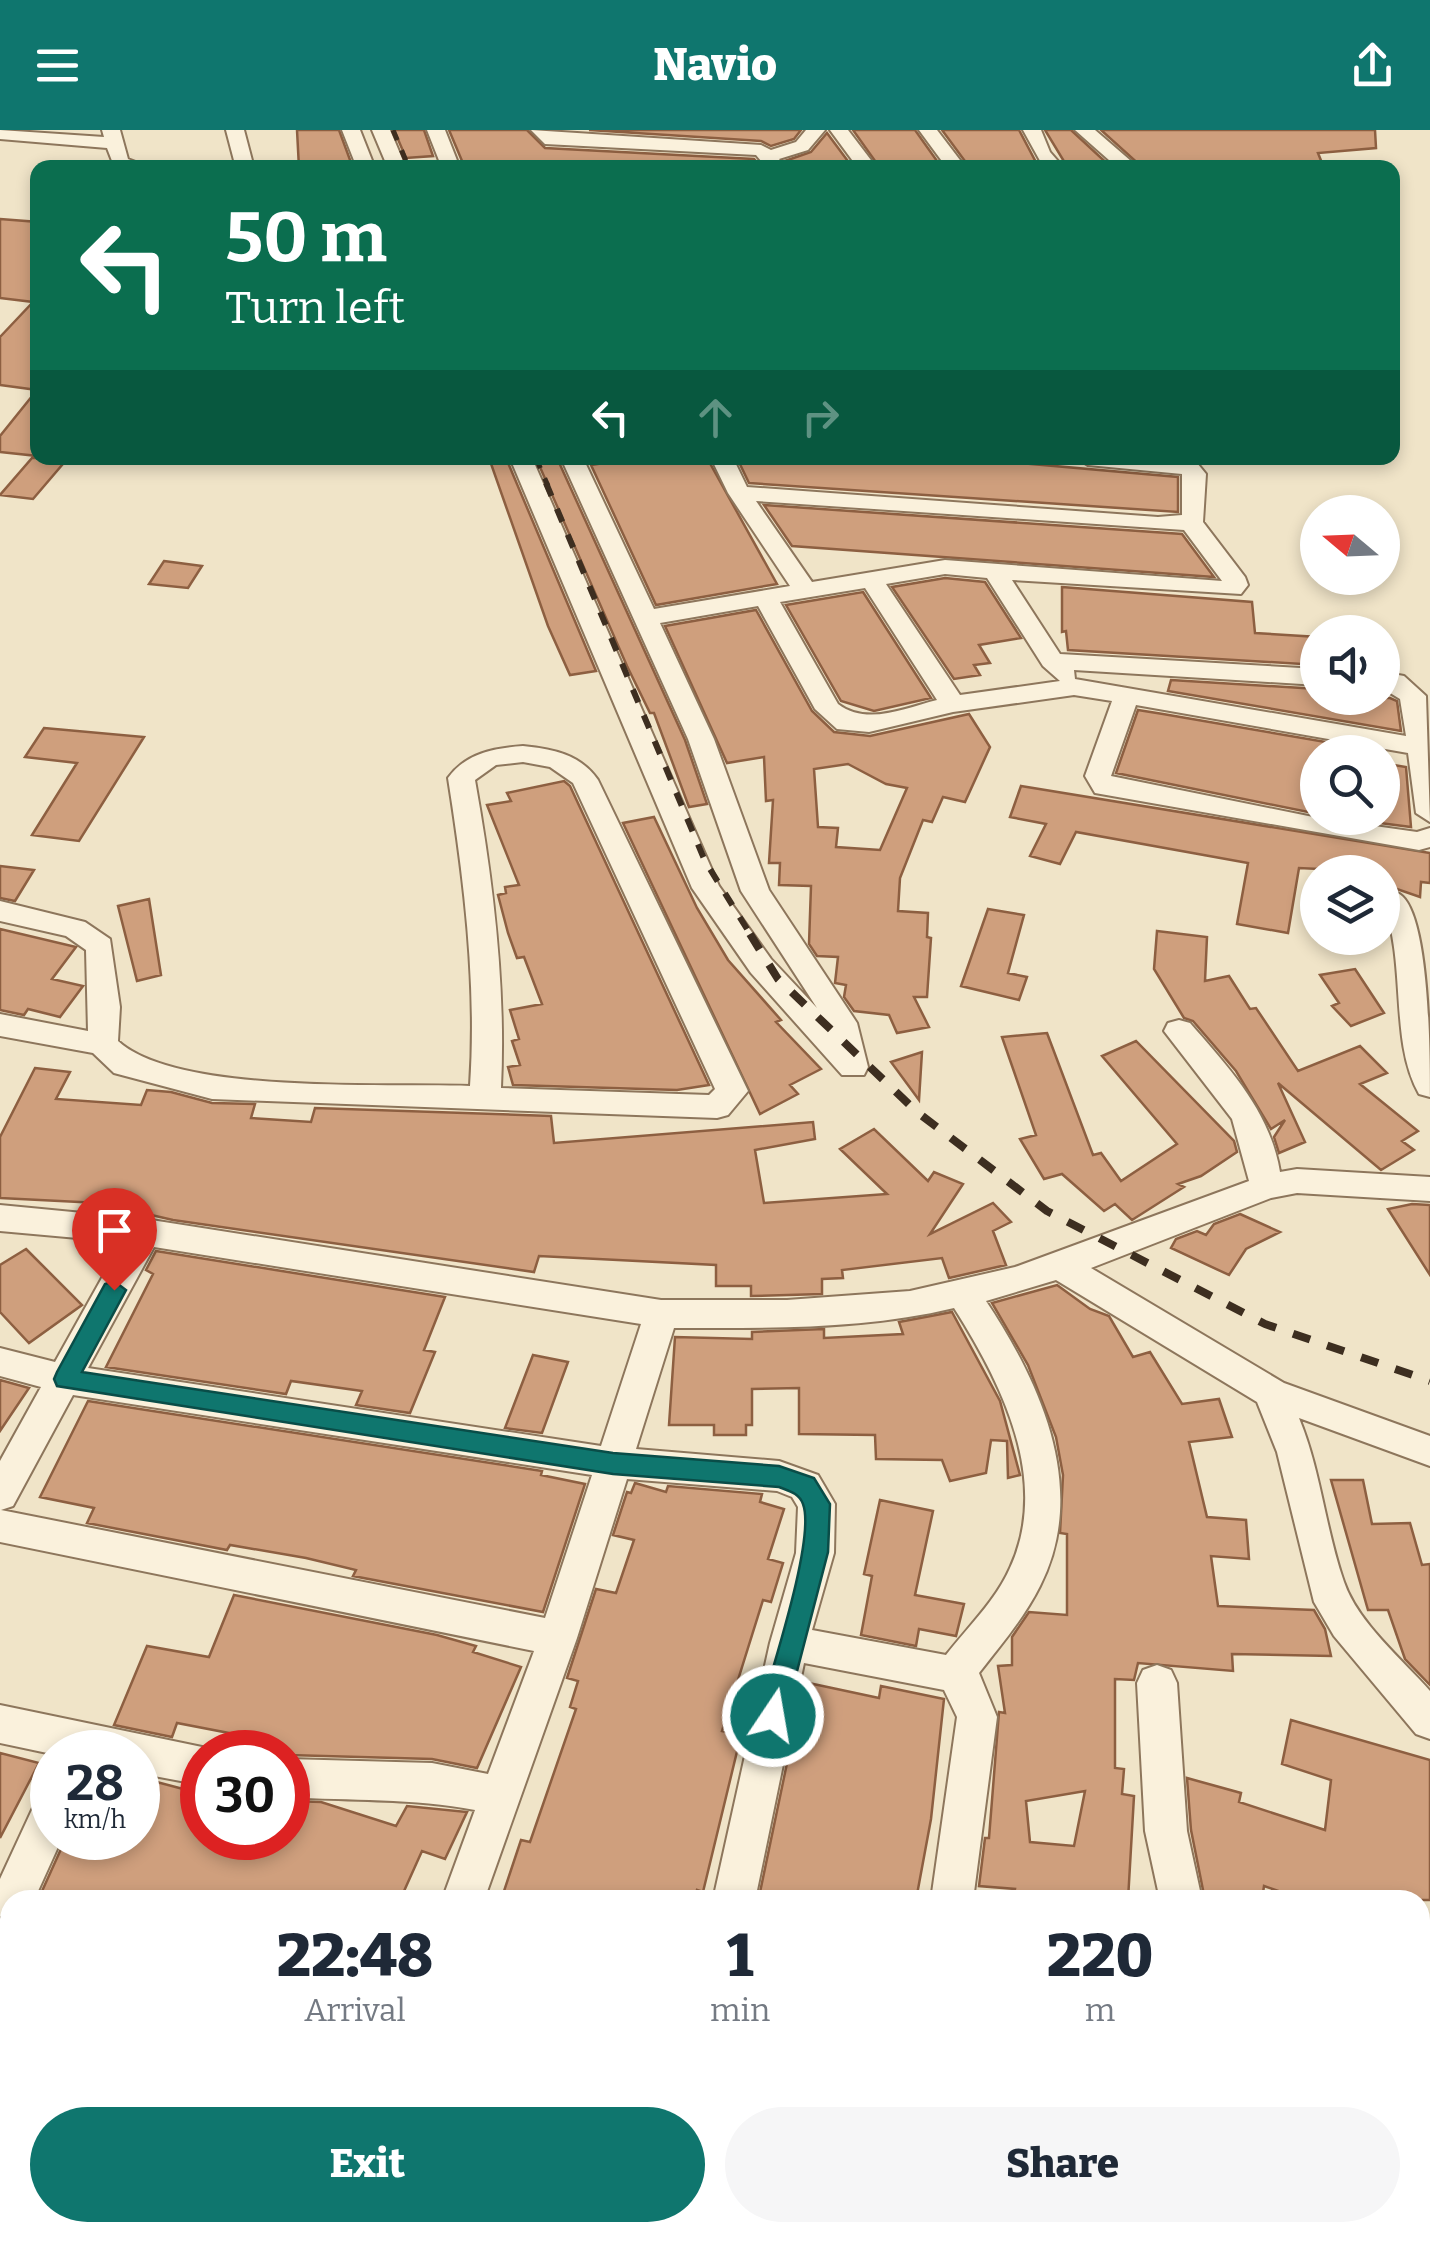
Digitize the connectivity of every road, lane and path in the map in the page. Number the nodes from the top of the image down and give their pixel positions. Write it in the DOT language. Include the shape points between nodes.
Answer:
graph roads {
  1 [pos="235,130"];
  2 [pos="351,130"];
  3 [pos="381,130"];
  4 [pos="436,130"];
  5 [pos="816,130"];
  6 [pos="839,130"];
  7 [pos="928,130"];
  8 [pos="1032,130"];
  9 [pos="1084,130"];
  10 [pos="47,133"];
  11 [pos="0,134"];
  12 [pos="112,136"];
  13 [pos="546,141"];
  14 [pos="656,144"];
  15 [pos="122,160"];
  16 [pos="243,160"];
  17 [pos="363,160"];
  18 [pos="394,160"];
  19 [pos="448,160"];
  20 [pos="668,160"];
  21 [pos="772,160"];
  22 [pos="778,160"];
  23 [pos="862,160"];
  24 [pos="951,160"];
  25 [pos="1048,160"];
  26 [pos="1120,160"];
  27 [pos="524,465"];
  28 [pos="575,465"];
  29 [pos="725,465"];
  30 [pos="1159,465"];
  31 [pos="738,493"];
  32 [pos="1190,522"];
  33 [pos="996,572"];
  34 [pos="870,579"];
  35 [pos="805,590"];
  36 [pos="766,597"];
  37 [pos="647,618"];
  38 [pos="1052,661"];
  39 [pos="1210,672"];
  40 [pos="1300,676"];
  41 [pos="1400,685"];
  42 [pos="1074,687"];
  43 [pos="1126,696"];
  44 [pos="953,704"];
  45 [pos="1206,711"];
  46 [pos="1422,747"];
  47 [pos="1430,813"];
  48 [pos="1430,837"];
  49 [pos="0,910"];
  50 [pos="1400,910"];
  51 [pos="0,1025"];
  52 [pos="1178,1031"];
  53 [pos="102,1044"];
  54 [pos="1430,1086"];
  55 [pos="485,1098"];
  56 [pos="1266,1187"];
  57 [pos="1430,1189"];
  58 [pos="0,1218"];
  59 [pos="146,1232"];
  60 [pos="1059,1264"];
  61 [pos="963,1294"];
  62 [pos="661,1314"];
  63 [pos="0,1362"];
  64 [pos="66,1379"];
  65 [pos="1271,1393"];
  66 [pos="1430,1451"];
  67 [pos="613,1463"];
  68 [pos="1,1499"];
  69 [pos="558,1638"];
  70 [pos="789,1643"];
  71 [pos="955,1674"];
  72 [pos="1157,1683"];
  73 [pos="1430,1721"];
  74 [pos="0,1724"];
  75 [pos="30,1733"];
  76 [pos="310,1779"];
  77 [pos="499,1796"];
  78 [pos="30,1860"];
  79 [pos="17,1890"];
  80 [pos="466,1890"];
  81 [pos="736,1890"];
  82 [pos="953,1890"];
  83 [pos="1179,1890"];
  1 -- 16 [label="street"];
  2 -- 17 [label="street"];
  3 -- 18 [label="street"];
  4 -- 19 [label="street"];
  5 -- 22 [label="street"];
  6 -- 23 [label="street"];
  7 -- 24 [label="street"];
  8 -- 25 [label="street"];
  9 -- 26 [label="street"];
  10 -- 11 [label="street"];
  10 -- 12 [label="street"];
  12 -- 15 [label="street"];
  13 -- 14 [label="street"];
  14 -- 20 [label="street"];
  14 -- 21 [label="street" via="761,150"];
  27 -- 37 [label="street" via="706,888 761,966 853,1066 842,1023 755,891 702,739"];
  28 -- 37 [label="street"];
  29 -- 31 [label="street"];
  30 -- 32 [label="street" via="1195,474"];
  31 -- 32 [label="street"];
  31 -- 35 [label="street"];
  32 -- 33 [label="street" via="1233,578 1232,589"];
  33 -- 34 [label="street" via="944,567"];
  33 -- 38 [label="street"];
  34 -- 35 [label="street"];
  34 -- 44 [label="street"];
  35 -- 36 [label="street"];
  36 -- 37 [label="street"];
  36 -- 44 [label="street" via="835,718 869,724"];
  38 -- 39 [label="street"];
  38 -- 42 [label="street"];
  39 -- 40 [label="street"];
  39 -- 45 [label="street"];
  41 -- 46 [label="street" via="1413,696"];
  42 -- 43 [label="street"];
  42 -- 44 [label="street"];
  43 -- 45 [label="street"];
  43 -- 48 [label="street" via="1098,776 1105,788 1419,841"];
  45 -- 46 [label="street"];
  46 -- 47 [label="street"];
  49 -- 53 [label="street" via="75,929 100,946"];
  50 -- 54 [label="street" via="1418,955 1414,1022"];
  51 -- 53 [label="street"];
  52 -- 56 [label="street" via="1243,1105 1263,1152"];
  53 -- 55 [label="street" via="125,1066 212,1088"];
  55 -- 55 [label="street" via="704,1110 732,1090 586,780 552,756 491,760 461,778 489,1029"];
  56 -- 57 [label="street" via="1297,1181"];
  56 -- 60 [label="street"];
  58 -- 59 [label="street"];
  59 -- 62 [label="street"];
  59 -- 64 [label="street"];
  60 -- 61 [label="street"];
  60 -- 65 [label="street"];
  61 -- 62 [label="street" via="844,1311"];
  61 -- 71 [label="street" via="1008,1370 1046,1492 1027,1575"];
  62 -- 67 [label="street"];
  63 -- 64 [label="street"];
  64 -- 67 [label="street"];
  64 -- 68 [label="street"];
  65 -- 66 [label="street"];
  65 -- 73 [label="street" via="1295,1452 1327,1590"];
  67 -- 69 [label="street"];
  67 -- 70 [label="street" via="779,1476 813,1493 815,1552"];
  68 -- 69 [label="street"];
  69 -- 77 [label="street"];
  70 -- 71 [label="street"];
  70 -- 81 [label="street"];
  71 -- 82 [label="street" via="970,1692 977,1717"];
  72 -- 83 [label="street" via="1166,1830"];
  74 -- 75 [label="street"];
  76 -- 77 [label="street" via="432,1782"];
  77 -- 80 [label="street"];
  78 -- 79 [label="street"];
}
